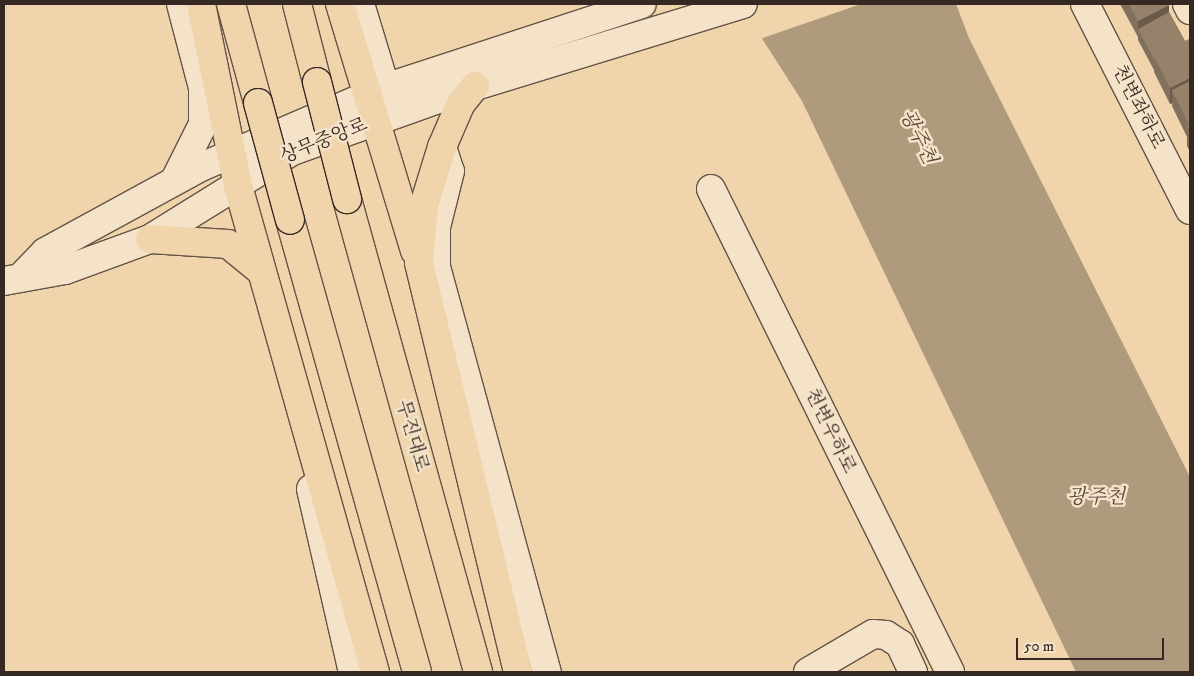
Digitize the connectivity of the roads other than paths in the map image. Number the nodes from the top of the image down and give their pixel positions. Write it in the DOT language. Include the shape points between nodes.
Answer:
graph roads {
  1 [pos="181,4"];
  2 [pos="201,4"];
  3 [pos="231,4"];
  4 [pos="297,4"];
  5 [pos="340,4"];
  6 [pos="360,4"];
  7 [pos="743,4"];
  8 [pos="1086,4"];
  9 [pos="1187,4"];
  10 [pos="632,7"];
  11 [pos="1190,10"];
  12 [pos="475,86"];
  13 [pos="219,91"];
  14 [pos="380,105"];
  15 [pos="203,124"];
  16 [pos="442,147"];
  17 [pos="230,155"];
  18 [pos="175,180"];
  19 [pos="238,186"];
  20 [pos="711,189"];
  21 [pos="1188,200"];
  22 [pos="150,239"];
  23 [pos="420,263"];
  24 [pos="261,271"];
  25 [pos="14,277"];
  26 [pos="353,672"];
  27 [pos="375,672"];
  28 [pos="417,672"];
  29 [pos="478,672"];
  30 [pos="518,672"];
  31 [pos="547,672"];
  32 [pos="808,672"];
  33 [pos="913,672"];
  34 [pos="950,672"];
  1 -- 15 [label="street" via="203,88"];
  2 -- 13 [label="highway"];
  3 -- 28 [label="highway, bridge"];
  4 -- 29 [label="highway, 무진대로, bridge" via="347,199"];
  5 -- 14 [label="highway"];
  6 -- 14 [label="street"];
  7 -- 12 [label="street, 상무중앙로"];
  8 -- 21 [label="street, 천변좌하로"];
  9 -- 11 [label="street"];
  10 -- 14 [label="street, 상무중앙로"];
  12 -- 14 [label="street, 상무중앙로"];
  12 -- 16 [label="highway" via="461,103"];
  13 -- 15 [label="street"];
  13 -- 17 [label="highway"];
  14 -- 17 [label="street, 상무중앙로"];
  14 -- 19 [label="street, 상무중앙로" via="292,151"];
  14 -- 23 [label="highway"];
  15 -- 18 [label="street"];
  16 -- 23 [label="highway" via="424,205"];
  16 -- 31 [label="street" via="450,171 436,226 436,267"];
  17 -- 18 [label="street, 상무중앙로"];
  17 -- 19 [label="highway"];
  18 -- 25 [label="street, 상무중앙로" via="45,252"];
  19 -- 22 [label="street, 상무중앙로"];
  19 -- 24 [label="highway"];
  20 -- 34 [label="street, 천변우하로"];
  22 -- 24 [label="highway" via="228,244"];
  22 -- 25 [label="street, 상무중앙로" via="65,270"];
  23 -- 30 [label="highway"];
  24 -- 26 [label="street" via="270,329"];
  24 -- 27 [label="highway"];
  32 -- 33 [label="street" via="873,634 886,635 900,644"];
}
